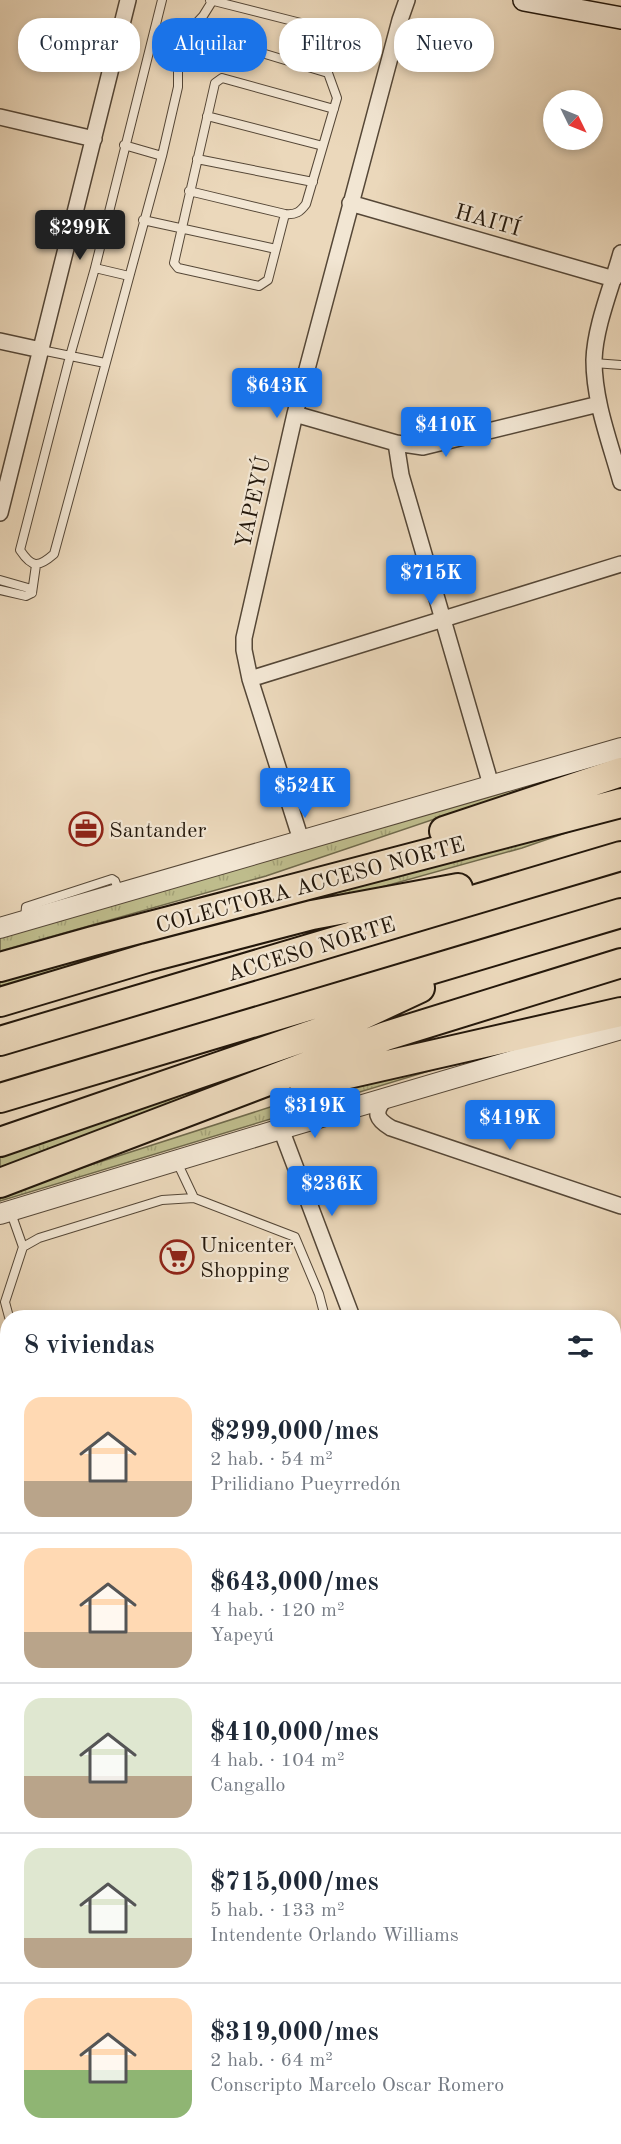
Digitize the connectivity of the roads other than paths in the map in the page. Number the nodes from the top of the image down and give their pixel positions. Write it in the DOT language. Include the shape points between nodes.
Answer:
graph roads {
  1 [pos="128,0"];
  2 [pos="162,0"];
  3 [pos="212,0"];
  4 [pos="408,0"];
  5 [pos="524,0"];
  6 [pos="201,18"];
  7 [pos="282,18"];
  8 [pos="621,18"];
  9 [pos="267,55"];
  10 [pos="178,72"];
  11 [pos="334,109"];
  12 [pos="207,116"];
  13 [pos="0,117"];
  14 [pos="94,139"];
  15 [pos="124,146"];
  16 [pos="323,146"];
  17 [pos="162,156"];
  18 [pos="197,159"];
  19 [pos="313,182"];
  20 [pos="189,191"];
  21 [pos="350,203"];
  22 [pos="285,213"];
  23 [pos="143,220"];
  24 [pos="181,228"];
  25 [pos="276,249"];
  26 [pos="621,253"];
  27 [pos="95,268"];
  28 [pos="129,276"];
  29 [pos="614,279"];
  30 [pos="0,340"];
  31 [pos="41,350"];
  32 [pos="70,356"];
  33 [pos="105,363"];
  34 [pos="594,363"];
  35 [pos="621,365"];
  36 [pos="598,404"];
  37 [pos="296,414"];
  38 [pos="396,443"];
  39 [pos="621,482"];
  40 [pos="0,513"];
  41 [pos="621,564"];
  42 [pos="36,565"];
  43 [pos="0,580"];
  44 [pos="0,590"];
  45 [pos="32,593"];
  46 [pos="444,619"];
  47 [pos="250,679"];
  48 [pos="621,748"];
  49 [pos="621,772"];
  50 [pos="491,785"];
  51 [pos="621,803"];
  52 [pos="301,840"];
  53 [pos="613,858"];
  54 [pos="215,908"];
  55 [pos="621,913"];
  56 [pos="0,928"];
  57 [pos="504,948"];
  58 [pos="621,963"];
  59 [pos="0,967"];
  60 [pos="0,1002"];
  61 [pos="621,1012"];
  62 [pos="621,1029"];
  63 [pos="0,1041"];
  64 [pos="0,1098"];
  65 [pos="384,1100"];
  66 [pos="171,1118"];
  67 [pos="281,1129"];
  68 [pos="0,1142"];
  69 [pos="176,1160"];
  70 [pos="0,1183"];
  71 [pos="194,1198"];
  72 [pos="621,1206"];
  73 [pos="5,1213"];
  74 [pos="23,1247"];
  75 [pos="7,1310"];
  76 [pos="323,1310"];
  77 [pos="349,1310"];
  1 -- 14 [label="street"];
  2 -- 15 [label="lane"];
  3 -- 6 [label="lane"];
  3 -- 7 [label="lane"];
  4 -- 21 [label="street, YAPEYÚ"];
  5 -- 8 [label="main road"];
  9 -- 11 [label="lane" via="328,73 337,98"];
  10 -- 17 [label="lane"];
  11 -- 12 [label="lane" via="222,78 214,83"];
  11 -- 16 [label="lane"];
  12 -- 16 [label="lane"];
  12 -- 18 [label="lane"];
  13 -- 14 [label="street"];
  14 -- 31 [label="street"];
  15 -- 17 [label="lane"];
  15 -- 27 [label="lane"];
  16 -- 19 [label="lane"];
  17 -- 23 [label="lane"];
  18 -- 19 [label="lane"];
  18 -- 20 [label="lane"];
  19 -- 22 [label="lane" via="301,211"];
  20 -- 22 [label="lane"];
  20 -- 24 [label="lane"];
  21 -- 29 [label="street, HAITÍ"];
  21 -- 37 [label="street, YAPEYÚ"];
  22 -- 25 [label="lane"];
  23 -- 24 [label="lane"];
  23 -- 28 [label="lane"];
  24 -- 25 [label="lane"];
  24 -- 25 [label="lane" via="174,257 178,268 247,284 259,286 268,280"];
  26 -- 29 [label="street"];
  27 -- 28 [label="lane"];
  27 -- 32 [label="lane"];
  28 -- 33 [label="lane"];
  29 -- 34 [label="street"];
  30 -- 31 [label="street"];
  31 -- 32 [label="lane"];
  31 -- 40 [label="street"];
  32 -- 33 [label="lane"];
  32 -- 42 [label="lane" via="20,550 27,561"];
  33 -- 42 [label="lane" via="54,554"];
  34 -- 35 [label="lane"];
  34 -- 36 [label="street"];
  36 -- 38 [label="street" via="423,447"];
  36 -- 39 [label="street"];
  37 -- 38 [label="street"];
  37 -- 47 [label="street, YAPEYÚ" via="244,638"];
  38 -- 46 [label="street" via="401,475"];
  41 -- 46 [label="street"];
  42 -- 45 [label="lane"];
  43 -- 45 [label="lane" via="28,588"];
  44 -- 45 [label="lane" via="26,596"];
  46 -- 47 [label="street"];
  46 -- 50 [label="street"];
  47 -- 52 [label="street, YAPEYÚ"];
  48 -- 50 [label="street"];
  49 -- 54 [label="highway"];
  50 -- 52 [label="street"];
  51 -- 54 [label="highway, COLECTORA ACCESO NORTE"];
  52 -- 56 [label="street"];
  53 -- 60 [label="highway" via="312,915"];
  53 -- 63 [label="highway, ACCESO NORTE"];
  54 -- 59 [label="highway, COLECTORA ACCESO NORTE"];
  55 -- 57 [label="highway"];
  57 -- 64 [label="highway"];
  57 -- 68 [label="highway" via="343,1024"];
  58 -- 66 [label="highway" via="386,1036"];
  61 -- 66 [label="highway" via="323,1078"];
  62 -- 65 [label="street"];
  65 -- 67 [label="street"];
  65 -- 72 [label="street" via="377,1114 391,1128"];
  66 -- 70 [label="highway"];
  67 -- 69 [label="street"];
  67 -- 77 [label="street"];
  69 -- 71 [label="lane"];
  69 -- 73 [label="street"];
  71 -- 74 [label="lane" via="162,1200 39,1238"];
  71 -- 76 [label="lane" via="295,1237"];
  73 -- 74 [label="lane"];
  74 -- 75 [label="lane" via="4,1302"];
}
